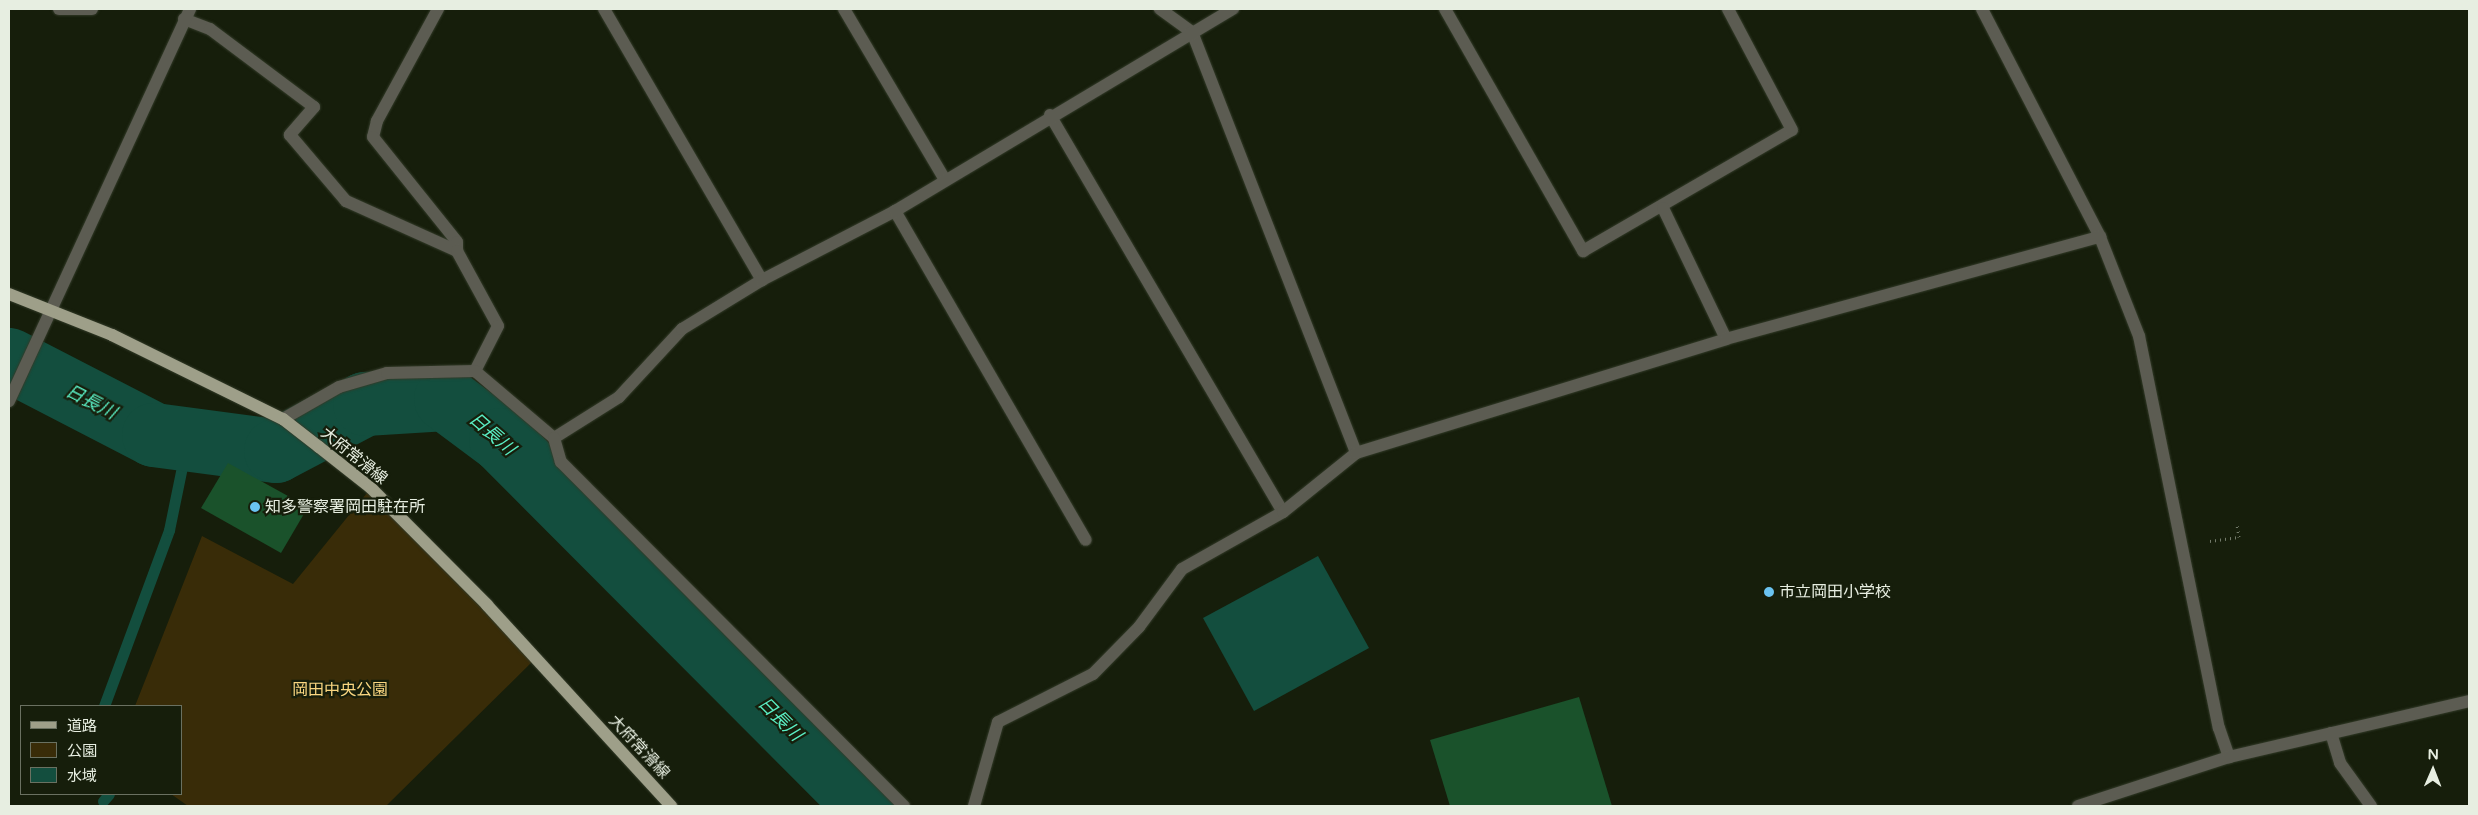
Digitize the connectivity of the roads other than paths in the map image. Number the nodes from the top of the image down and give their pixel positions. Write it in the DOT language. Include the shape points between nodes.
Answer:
graph roads {
  1 [pos="59,9"];
  2 [pos="92,9"];
  3 [pos="438,9"];
  4 [pos="604,9"];
  5 [pos="844,9"];
  6 [pos="1160,9"];
  7 [pos="1234,9"];
  8 [pos="1445,9"];
  9 [pos="1728,9"];
  10 [pos="1984,9"];
  11 [pos="188,12"];
  12 [pos="1192,32"];
  13 [pos="1050,115"];
  14 [pos="944,178"];
  15 [pos="1663,208"];
  16 [pos="895,211"];
  17 [pos="2100,237"];
  18 [pos="457,251"];
  19 [pos="762,280"];
  20 [pos="9,294"];
  21 [pos="50,310"];
  22 [pos="1726,339"];
  23 [pos="475,371"];
  24 [pos="9,402"];
  25 [pos="287,423"];
  26 [pos="554,438"];
  27 [pos="1356,453"];
  28 [pos="1282,512"];
  29 [pos="1086,540"];
  30 [pos="2469,700"];
  31 [pos="2331,733"];
  32 [pos="2229,757"];
  33 [pos="671,806"];
  34 [pos="904,806"];
  35 [pos="974,806"];
  36 [pos="2078,806"];
  37 [pos="2371,806"];
  1 -- 2 [label="street"];
  3 -- 18 [label="street" via="377,121 372,137 457,242"];
  4 -- 19 [label="street"];
  5 -- 14 [label="street"];
  6 -- 12 [label="street"];
  7 -- 12 [label="street"];
  8 -- 15 [label="street" via="1583,251"];
  9 -- 15 [label="street" via="1792,130"];
  10 -- 17 [label="street"];
  11 -- 18 [label="street" via="314,107 290,135 346,201"];
  11 -- 21 [label="street"];
  12 -- 13 [label="street"];
  12 -- 27 [label="street"];
  13 -- 14 [label="street"];
  13 -- 28 [label="street"];
  14 -- 16 [label="street"];
  15 -- 22 [label="street"];
  16 -- 19 [label="street"];
  16 -- 29 [label="street"];
  17 -- 22 [label="street"];
  17 -- 32 [label="street" via="2139,336 2219,728"];
  18 -- 23 [label="street" via="498,326"];
  19 -- 26 [label="street" via="682,329 619,397"];
  20 -- 21 [label="main road, 大府常滑線"];
  21 -- 24 [label="street"];
  21 -- 25 [label="main road, 大府常滑線" via="112,335"];
  22 -- 27 [label="street"];
  23 -- 25 [label="street" via="387,373 339,387"];
  23 -- 26 [label="street"];
  25 -- 33 [label="main road, 大府常滑線" via="371,488 487,605"];
  26 -- 34 [label="street" via="561,462"];
  27 -- 28 [label="street"];
  28 -- 35 [label="street" via="1182,568 1139,627 1094,674 998,722"];
  30 -- 31 [label="street"];
  31 -- 32 [label="street"];
  31 -- 37 [label="street" via="2340,763"];
  32 -- 36 [label="street"];
}
